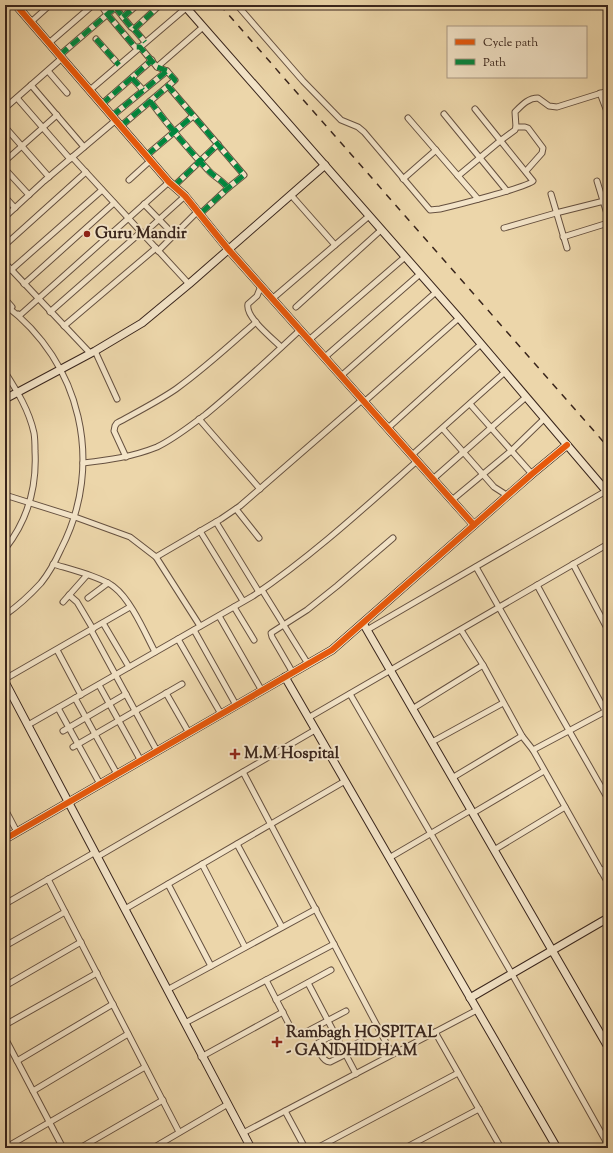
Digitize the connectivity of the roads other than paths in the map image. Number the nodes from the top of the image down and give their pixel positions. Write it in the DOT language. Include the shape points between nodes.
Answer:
graph roads {
  1 [pos="16,5"];
  2 [pos="50,5"];
  3 [pos="93,5"];
  4 [pos="101,5"];
  5 [pos="136,5"];
  6 [pos="160,5"];
  7 [pos="237,5"];
  8 [pos="117,6"];
  9 [pos="185,6"];
  10 [pos="106,14"];
  11 [pos="123,17"];
  12 [pos="31,22"];
  13 [pos="203,27"];
  14 [pos="134,29"];
  15 [pos="96,39"];
  16 [pos="146,42"];
  17 [pos="49,43"];
  18 [pos="140,47"];
  19 [pos="61,57"];
  20 [pos="152,60"];
  21 [pos="119,65"];
  22 [pos="158,67"];
  23 [pos="167,70"];
  24 [pos="48,71"];
  25 [pos="132,78"];
  26 [pos="31,85"];
  27 [pos="168,86"];
  28 [pos="90,90"];
  29 [pos="143,90"];
  30 [pos="608,91"];
  31 [pos="67,93"];
  32 [pos="600,93"];
  33 [pos="17,98"];
  34 [pos="150,101"];
  35 [pos="102,104"];
  36 [pos="5,108"];
  37 [pos="475,109"];
  38 [pos="444,114"];
  39 [pos="608,114"];
  40 [pos="57,115"];
  41 [pos="193,116"];
  42 [pos="408,118"];
  43 [pos="116,120"];
  44 [pos="5,127"];
  45 [pos="516,127"];
  46 [pos="43,128"];
  47 [pos="174,133"];
  48 [pos="500,140"];
  49 [pos="218,144"];
  50 [pos="22,146"];
  51 [pos="84,147"];
  52 [pos="436,150"];
  53 [pos="71,158"];
  54 [pos="149,158"];
  55 [pos="480,158"];
  56 [pos="5,161"];
  57 [pos="200,161"];
  58 [pos="325,166"];
  59 [pos="5,168"];
  60 [pos="526,171"];
  61 [pos="86,172"];
  62 [pos="458,176"];
  63 [pos="49,177"];
  64 [pos="403,179"];
  65 [pos="129,180"];
  66 [pos="597,181"];
  67 [pos="172,184"];
  68 [pos="228,188"];
  69 [pos="102,190"];
  70 [pos="507,191"];
  71 [pos="551,194"];
  72 [pos="29,195"];
  73 [pos="291,195"];
  74 [pos="185,196"];
  75 [pos="5,197"];
  76 [pos="478,199"];
  77 [pos="605,201"];
  78 [pos="114,203"];
  79 [pos="144,204"];
  80 [pos="15,208"];
  81 [pos="199,213"];
  82 [pos="556,213"];
  83 [pos="369,216"];
  84 [pos="5,217"];
  85 [pos="608,217"];
  86 [pos="128,218"];
  87 [pos="159,219"];
  88 [pos="608,223"];
  89 [pos="504,228"];
  90 [pos="382,230"];
  91 [pos="142,233"];
  92 [pos="174,235"];
  93 [pos="563,237"];
  94 [pos="5,245"];
  95 [pos="335,245"];
  96 [pos="567,248"];
  97 [pos="157,249"];
  98 [pos="228,249"];
  99 [pos="405,257"];
  100 [pos="5,264"];
  101 [pos="11,270"];
  102 [pos="420,274"];
  103 [pos="24,284"];
  104 [pos="189,284"];
  105 [pos="261,286"];
  106 [pos="436,292"];
  107 [pos="38,298"];
  108 [pos="5,299"];
  109 [pos="272,299"];
  110 [pos="5,305"];
  111 [pos="296,307"];
  112 [pos="50,312"];
  113 [pos="19,316"];
  114 [pos="459,318"];
  115 [pos="256,322"];
  116 [pos="64,326"];
  117 [pos="300,330"];
  118 [pos="309,340"];
  119 [pos="481,344"];
  120 [pos="281,347"];
  121 [pos="92,352"];
  122 [pos="325,357"];
  123 [pos="60,369"];
  124 [pos="5,372"];
  125 [pos="505,372"];
  126 [pos="341,376"];
  127 [pos="18,392"];
  128 [pos="526,397"];
  129 [pos="5,399"];
  130 [pos="117,399"];
  131 [pos="364,401"];
  132 [pos="470,404"];
  133 [pos="545,418"];
  134 [pos="199,419"];
  135 [pos="388,428"];
  136 [pos="492,428"];
  137 [pos="443,429"];
  138 [pos="567,445"];
  139 [pos="511,451"];
  140 [pos="464,452"];
  141 [pos="412,455"];
  142 [pos="126,457"];
  143 [pos="417,461"];
  144 [pos="83,464"];
  145 [pos="482,474"];
  146 [pos="532,474"];
  147 [pos="433,479"];
  148 [pos="260,489"];
  149 [pos="607,492"];
  150 [pos="5,495"];
  151 [pos="508,496"];
  152 [pos="452,500"];
  153 [pos="30,503"];
  154 [pos="236,509"];
  155 [pos="75,517"];
  156 [pos="216,522"];
  157 [pos="474,526"];
  158 [pos="200,531"];
  159 [pos="258,538"];
  160 [pos="393,538"];
  161 [pos="608,544"];
  162 [pos="5,549"];
  163 [pos="156,557"];
  164 [pos="53,564"];
  165 [pos="573,564"];
  166 [pos="476,567"];
  167 [pos="87,575"];
  168 [pos="108,583"];
  169 [pos="537,585"];
  170 [pos="260,591"];
  171 [pos="70,595"];
  172 [pos="88,598"];
  173 [pos="243,601"];
  174 [pos="63,602"];
  175 [pos="130,607"];
  176 [pos="234,607"];
  177 [pos="499,608"];
  178 [pos="5,615"];
  179 [pos="218,616"];
  180 [pos="103,623"];
  181 [pos="363,623"];
  182 [pos="200,626"];
  183 [pos="284,626"];
  184 [pos="92,629"];
  185 [pos="194,630"];
  186 [pos="367,630"];
  187 [pos="461,630"];
  188 [pos="608,630"];
  189 [pos="178,639"];
  190 [pos="254,640"];
  191 [pos="57,650"];
  192 [pos="155,652"];
  193 [pos="308,664"];
  194 [pos="483,665"];
  195 [pos="129,668"];
  196 [pos="390,671"];
  197 [pos="293,672"];
  198 [pos="116,675"];
  199 [pos="285,677"];
  200 [pos="5,681"];
  201 [pos="182,684"];
  202 [pos="99,685"];
  203 [pos="5,690"];
  204 [pos="262,690"];
  205 [pos="166,693"];
  206 [pos="126,694"];
  207 [pos="350,694"];
  208 [pos="81,695"];
  209 [pos="75,698"];
  210 [pos="503,703"];
  211 [pos="110,704"];
  212 [pos="236,705"];
  213 [pos="58,708"];
  214 [pos="412,708"];
  215 [pos="135,711"];
  216 [pos="607,713"];
  217 [pos="221,714"];
  218 [pos="86,718"];
  219 [pos="308,718"];
  220 [pos="119,721"];
  221 [pos="28,725"];
  222 [pos="69,728"];
  223 [pos="315,730"];
  224 [pos="63,731"];
  225 [pos="568,731"];
  226 [pos="189,733"];
  227 [pos="95,734"];
  228 [pos="522,736"];
  229 [pos="432,742"];
  230 [pos="76,746"];
  231 [pos="533,750"];
  232 [pos="157,751"];
  233 [pos="141,761"];
  234 [pos="544,770"];
  235 [pos="243,772"];
  236 [pos="117,774"];
  237 [pos="452,778"];
  238 [pos="345,781"];
  239 [pos="100,784"];
  240 [pos="608,799"];
  241 [pos="67,803"];
  242 [pos="565,807"];
  243 [pos="5,809"];
  244 [pos="472,812"];
  245 [pos="271,824"];
  246 [pos="17,832"];
  247 [pos="431,834"];
  248 [pos="5,839"];
  249 [pos="237,844"];
  250 [pos="494,850"];
  251 [pos="95,856"];
  252 [pos="389,858"];
  253 [pos="202,864"];
  254 [pos="608,867"];
  255 [pos="601,871"];
  256 [pos="48,879"];
  257 [pos="608,883"];
  258 [pos="168,884"];
  259 [pos="5,904"];
  260 [pos="125,909"];
  261 [pos="316,909"];
  262 [pos="65,912"];
  263 [pos="608,918"];
  264 [pos="282,927"];
  265 [pos="81,942"];
  266 [pos="334,944"];
  267 [pos="5,946"];
  268 [pos="246,947"];
  269 [pos="552,951"];
  270 [pos="211,966"];
  271 [pos="331,970"];
  272 [pos="97,973"];
  273 [pos="512,974"];
  274 [pos="266,980"];
  275 [pos="308,982"];
  276 [pos="5,986"];
  277 [pos="167,990"];
  278 [pos="470,998"];
  279 [pos="276,1000"];
  280 [pos="113,1004"];
  281 [pos="477,1010"];
  282 [pos="346,1011"];
  283 [pos="283,1012"];
  284 [pos="328,1021"];
  285 [pos="185,1022"];
  286 [pos="5,1025"];
  287 [pos="435,1032"];
  288 [pos="128,1034"];
  289 [pos="335,1034"];
  290 [pos="5,1038"];
  291 [pos="361,1042"];
  292 [pos="608,1047"];
  293 [pos="345,1052"];
  294 [pos="392,1054"];
  295 [pos="202,1057"];
  296 [pos="17,1061"];
  297 [pos="145,1067"];
  298 [pos="458,1073"];
  299 [pos="356,1074"];
  300 [pos="33,1091"];
  301 [pos="163,1100"];
  302 [pos="226,1105"];
  303 [pos="479,1109"];
  304 [pos="285,1111"];
  305 [pos="50,1122"];
  306 [pos="179,1132"];
  307 [pos="243,1133"];
  308 [pos="608,1145"];
  309 [pos="499,1147"];
  310 [pos="5,1148"];
  311 [pos="63,1148"];
  312 [pos="80,1148"];
  313 [pos="155,1148"];
  314 [pos="247,1148"];
  315 [pos="251,1148"];
  316 [pos="305,1148"];
  317 [pos="317,1148"];
  318 [pos="405,1148"];
  319 [pos="557,1148"];
  1 -- 12 [label="street"];
  2 -- 12 [label="street"];
  3 -- 17 [label="street"];
  4 -- 10 [label="street"];
  5 -- 11 [label="street"];
  6 -- 14 [label="street"];
  7 -- 64 [label="street" via="303,81 341,120 364,132"];
  8 -- 10 [label="street"];
  8 -- 11 [label="street"];
  9 -- 13 [label="street"];
  9 -- 16 [label="street"];
  10 -- 18 [label="street" via="135,48"];
  10 -- 19 [label="street"];
  11 -- 14 [label="street"];
  12 -- 17 [label="street"];
  13 -- 22 [label="street"];
  13 -- 58 [label="street"];
  14 -- 16 [label="street"];
  15 -- 21 [label="street"];
  16 -- 18 [label="street"];
  17 -- 19 [label="street"];
  18 -- 20 [label="street"];
  18 -- 21 [label="street"];
  19 -- 24 [label="street"];
  19 -- 28 [label="street"];
  20 -- 22 [label="street"];
  20 -- 25 [label="street"];
  21 -- 28 [label="street"];
  22 -- 23 [label="street"];
  23 -- 27 [label="street" via="175,80"];
  23 -- 29 [label="street"];
  24 -- 26 [label="street"];
  24 -- 31 [label="street"];
  25 -- 29 [label="street"];
  25 -- 35 [label="street"];
  26 -- 33 [label="street"];
  26 -- 40 [label="street"];
  27 -- 34 [label="street"];
  27 -- 41 [label="street"];
  28 -- 35 [label="street"];
  29 -- 43 [label="street"];
  30 -- 32 [label="street"];
  32 -- 39 [label="street"];
  32 -- 45 [label="street" via="557,108 533,98 515,112"];
  33 -- 36 [label="street"];
  33 -- 46 [label="street"];
  34 -- 43 [label="street"];
  34 -- 47 [label="street"];
  35 -- 43 [label="street"];
  37 -- 48 [label="street"];
  38 -- 55 [label="street"];
  40 -- 46 [label="street"];
  40 -- 51 [label="street"];
  41 -- 47 [label="street"];
  41 -- 49 [label="street"];
  42 -- 52 [label="street"];
  43 -- 51 [label="street"];
  43 -- 54 [label="street"];
  44 -- 50 [label="street"];
  45 -- 48 [label="street"];
  45 -- 60 [label="street" via="528,128 543,148 542,153"];
  46 -- 50 [label="street"];
  46 -- 53 [label="street"];
  47 -- 54 [label="street"];
  47 -- 57 [label="street"];
  48 -- 55 [label="street"];
  48 -- 60 [label="street"];
  49 -- 57 [label="street"];
  49 -- 68 [label="street" via="244,175"];
  50 -- 56 [label="street"];
  50 -- 63 [label="street"];
  51 -- 53 [label="street"];
  52 -- 62 [label="street"];
  52 -- 64 [label="street"];
  53 -- 61 [label="street"];
  53 -- 63 [label="street"];
  54 -- 65 [label="street"];
  54 -- 67 [label="street"];
  55 -- 62 [label="street"];
  55 -- 70 [label="street"];
  57 -- 67 [label="street"];
  57 -- 68 [label="street"];
  58 -- 73 [label="street"];
  58 -- 83 [label="street"];
  59 -- 72 [label="street"];
  60 -- 70 [label="street" via="532,183"];
  61 -- 69 [label="street"];
  61 -- 94 [label="street"];
  62 -- 76 [label="street"];
  63 -- 72 [label="street"];
  64 -- 76 [label="street" via="430,210"];
  66 -- 77 [label="street"];
  67 -- 74 [label="street"];
  67 -- 79 [label="street"];
  68 -- 81 [label="street"];
  69 -- 78 [label="street"];
  69 -- 101 [label="street"];
  70 -- 76 [label="street"];
  71 -- 82 [label="street"];
  72 -- 80 [label="street"];
  73 -- 95 [label="street"];
  73 -- 98 [label="street"];
  74 -- 81 [label="street"];
  74 -- 87 [label="street"];
  75 -- 80 [label="street"];
  77 -- 82 [label="street"];
  77 -- 85 [label="street"];
  78 -- 86 [label="street"];
  78 -- 103 [label="street"];
  79 -- 86 [label="street"];
  79 -- 87 [label="street"];
  80 -- 84 [label="street"];
  81 -- 92 [label="street"];
  81 -- 98 [label="street"];
  82 -- 89 [label="street"];
  82 -- 93 [label="street"];
  83 -- 90 [label="street"];
  83 -- 95 [label="street"];
  86 -- 91 [label="street"];
  86 -- 107 [label="street"];
  87 -- 91 [label="street"];
  87 -- 92 [label="street"];
  88 -- 93 [label="street"];
  90 -- 99 [label="street"];
  90 -- 111 [label="street"];
  91 -- 97 [label="street"];
  91 -- 112 [label="street"];
  92 -- 97 [label="street"];
  93 -- 96 [label="street"];
  95 -- 109 [label="street"];
  97 -- 104 [label="street"];
  97 -- 116 [label="street"];
  98 -- 104 [label="street"];
  98 -- 105 [label="street"];
  99 -- 102 [label="street"];
  99 -- 118 [label="street"];
  100 -- 101 [label="street"];
  101 -- 103 [label="street"];
  102 -- 106 [label="street"];
  102 -- 122 [label="street"];
  103 -- 107 [label="street"];
  104 -- 121 [label="street" via="142,323"];
  105 -- 109 [label="street"];
  105 -- 115 [label="street" via="257,296 247,306"];
  106 -- 114 [label="street"];
  106 -- 126 [label="street"];
  107 -- 112 [label="street"];
  107 -- 113 [label="street"];
  108 -- 113 [label="street"];
  109 -- 117 [label="street"];
  110 -- 113 [label="street"];
  112 -- 116 [label="street"];
  113 -- 123 [label="street" via="37,335"];
  114 -- 119 [label="street"];
  114 -- 131 [label="street"];
  115 -- 120 [label="street"];
  115 -- 142 [label="street" via="175,389 115,426 114,431"];
  116 -- 121 [label="street"];
  117 -- 118 [label="street"];
  117 -- 120 [label="street"];
  118 -- 122 [label="street"];
  119 -- 125 [label="street"];
  119 -- 135 [label="street"];
  120 -- 134 [label="street" via="226,398"];
  121 -- 123 [label="street"];
  121 -- 130 [label="street"];
  122 -- 126 [label="street"];
  123 -- 127 [label="street"];
  123 -- 144 [label="street" via="79,416"];
  124 -- 127 [label="street"];
  125 -- 128 [label="street"];
  125 -- 132 [label="street"];
  126 -- 131 [label="street"];
  127 -- 129 [label="street"];
  127 -- 153 [label="street" via="34,434 36,462"];
  128 -- 133 [label="street"];
  128 -- 136 [label="street"];
  131 -- 135 [label="street"];
  131 -- 148 [label="street"];
  132 -- 136 [label="street"];
  132 -- 137 [label="street"];
  133 -- 138 [label="street"];
  133 -- 139 [label="street"];
  134 -- 142 [label="street" via="157,446"];
  134 -- 148 [label="street"];
  135 -- 141 [label="street"];
  136 -- 139 [label="street"];
  136 -- 140 [label="street"];
  137 -- 140 [label="street"];
  137 -- 141 [label="street"];
  138 -- 146 [label="street"];
  138 -- 149 [label="street"];
  139 -- 145 [label="street"];
  139 -- 146 [label="street"];
  140 -- 145 [label="street"];
  140 -- 147 [label="street"];
  141 -- 143 [label="street"];
  142 -- 144 [label="street"];
  143 -- 147 [label="street"];
  143 -- 170 [label="street" via="312,552"];
  144 -- 155 [label="street"];
  145 -- 151 [label="street" via="494,487"];
  145 -- 152 [label="street"];
  146 -- 151 [label="street"];
  147 -- 152 [label="street"];
  148 -- 154 [label="street"];
  149 -- 166 [label="street"];
  150 -- 153 [label="street"];
  151 -- 157 [label="street"];
  152 -- 157 [label="street"];
  153 -- 155 [label="street"];
  153 -- 162 [label="street" via="13,539"];
  154 -- 156 [label="street"];
  154 -- 159 [label="street"];
  155 -- 163 [label="street" via="130,537"];
  155 -- 164 [label="street" via="70,533"];
  156 -- 158 [label="street"];
  156 -- 170 [label="street"];
  157 -- 181 [label="street"];
  158 -- 163 [label="street"];
  158 -- 173 [label="street"];
  160 -- 183 [label="street" via="337,586"];
  161 -- 165 [label="street"];
  163 -- 182 [label="street"];
  164 -- 167 [label="street"];
  164 -- 178 [label="street" via="42,582"];
  165 -- 169 [label="street"];
  165 -- 188 [label="street"];
  166 -- 177 [label="street"];
  166 -- 186 [label="street"];
  167 -- 168 [label="street"];
  167 -- 171 [label="street"];
  168 -- 172 [label="street"];
  168 -- 175 [label="street" via="122,595"];
  169 -- 177 [label="street"];
  169 -- 216 [label="street"];
  170 -- 173 [label="street"];
  170 -- 183 [label="street"];
  171 -- 174 [label="street"];
  171 -- 184 [label="street" via="77,602"];
  173 -- 176 [label="street"];
  175 -- 180 [label="street"];
  175 -- 192 [label="street"];
  176 -- 179 [label="street"];
  176 -- 190 [label="street"];
  177 -- 187 [label="street"];
  177 -- 225 [label="street"];
  179 -- 182 [label="street"];
  179 -- 204 [label="street"];
  180 -- 184 [label="street"];
  180 -- 195 [label="street"];
  181 -- 186 [label="street"];
  181 -- 193 [label="street" via="332,650"];
  182 -- 185 [label="street"];
  183 -- 193 [label="street"];
  183 -- 197 [label="street" via="271,635"];
  184 -- 191 [label="street"];
  184 -- 198 [label="street"];
  185 -- 189 [label="street"];
  185 -- 212 [label="street"];
  186 -- 196 [label="street"];
  187 -- 194 [label="street"];
  187 -- 196 [label="street"];
  189 -- 192 [label="street"];
  189 -- 217 [label="street"];
  191 -- 200 [label="street"];
  191 -- 208 [label="street"];
  192 -- 195 [label="street"];
  193 -- 197 [label="street"];
  194 -- 210 [label="street"];
  194 -- 214 [label="street"];
  195 -- 198 [label="street"];
  196 -- 207 [label="street"];
  196 -- 214 [label="street"];
  197 -- 199 [label="street"];
  198 -- 202 [label="street"];
  198 -- 206 [label="street"];
  199 -- 204 [label="street"];
  199 -- 219 [label="street"];
  200 -- 221 [label="street"];
  201 -- 205 [label="street"];
  202 -- 208 [label="street"];
  202 -- 211 [label="street"];
  203 -- 241 [label="street"];
  204 -- 212 [label="street"];
  205 -- 215 [label="street"];
  205 -- 226 [label="street"];
  206 -- 211 [label="street"];
  206 -- 215 [label="street"];
  207 -- 219 [label="street"];
  207 -- 247 [label="street"];
  208 -- 209 [label="street"];
  209 -- 213 [label="street"];
  209 -- 218 [label="street"];
  210 -- 228 [label="street"];
  210 -- 229 [label="street"];
  211 -- 218 [label="street"];
  211 -- 220 [label="street"];
  212 -- 217 [label="street"];
  213 -- 221 [label="street"];
  213 -- 222 [label="street"];
  214 -- 229 [label="street"];
  215 -- 220 [label="street"];
  215 -- 232 [label="street"];
  216 -- 225 [label="street"];
  217 -- 226 [label="street"];
  218 -- 222 [label="street"];
  218 -- 227 [label="street"];
  219 -- 223 [label="street"];
  220 -- 227 [label="street"];
  220 -- 233 [label="street"];
  221 -- 241 [label="street"];
  222 -- 224 [label="street"];
  222 -- 230 [label="street"];
  223 -- 235 [label="street"];
  223 -- 238 [label="street"];
  225 -- 231 [label="street"];
  225 -- 240 [label="street"];
  226 -- 232 [label="street"];
  227 -- 230 [label="street"];
  227 -- 236 [label="street"];
  228 -- 231 [label="street"];
  228 -- 237 [label="street"];
  229 -- 237 [label="street"];
  230 -- 239 [label="street"];
  231 -- 234 [label="street"];
  232 -- 233 [label="street"];
  233 -- 236 [label="street"];
  234 -- 242 [label="street"];
  234 -- 244 [label="street"];
  235 -- 245 [label="street"];
  235 -- 251 [label="street"];
  236 -- 239 [label="street"];
  237 -- 244 [label="street"];
  238 -- 245 [label="street"];
  238 -- 252 [label="street"];
  239 -- 241 [label="street"];
  241 -- 246 [label="street"];
  241 -- 251 [label="street"];
  242 -- 250 [label="street"];
  242 -- 255 [label="street"];
  243 -- 246 [label="street"];
  244 -- 247 [label="street"];
  244 -- 250 [label="street"];
  245 -- 249 [label="street"];
  245 -- 261 [label="street"];
  246 -- 248 [label="street"];
  247 -- 252 [label="street"];
  247 -- 273 [label="street"];
  249 -- 253 [label="street"];
  249 -- 264 [label="street"];
  250 -- 269 [label="street"];
  251 -- 256 [label="street"];
  251 -- 260 [label="street"];
  251 -- 295 [label="street"];
  252 -- 278 [label="street"];
  253 -- 258 [label="street"];
  253 -- 268 [label="street"];
  254 -- 255 [label="street"];
  255 -- 257 [label="street"];
  256 -- 259 [label="street"];
  256 -- 262 [label="street"];
  258 -- 260 [label="street"];
  258 -- 270 [label="street"];
  260 -- 277 [label="street"];
  261 -- 264 [label="street"];
  261 -- 266 [label="street"];
  262 -- 265 [label="street"];
  262 -- 267 [label="street"];
  263 -- 269 [label="street"];
  264 -- 268 [label="street"];
  265 -- 272 [label="street"];
  265 -- 276 [label="street"];
  266 -- 274 [label="street"];
  266 -- 294 [label="street"];
  268 -- 270 [label="street"];
  269 -- 273 [label="street"];
  269 -- 292 [label="street"];
  270 -- 277 [label="street"];
  271 -- 275 [label="street"];
  272 -- 280 [label="street"];
  272 -- 286 [label="street"];
  273 -- 278 [label="street"];
  273 -- 308 [label="street"];
  274 -- 279 [label="street"];
  274 -- 285 [label="street"];
  275 -- 279 [label="street"];
  275 -- 284 [label="street"];
  277 -- 285 [label="street"];
  278 -- 281 [label="street"];
  279 -- 283 [label="street"];
  280 -- 288 [label="street"];
  280 -- 296 [label="street"];
  281 -- 287 [label="street"];
  281 -- 319 [label="street"];
  282 -- 284 [label="street"];
  283 -- 284 [label="street" via="292,1030 298,1034"];
  283 -- 295 [label="street"];
  284 -- 289 [label="street"];
  285 -- 295 [label="street"];
  287 -- 294 [label="street"];
  287 -- 298 [label="street"];
  288 -- 297 [label="street"];
  288 -- 300 [label="street"];
  289 -- 293 [label="street"];
  289 -- 293 [label="street" via="318,1043 323,1059 330,1062"];
  290 -- 296 [label="street"];
  291 -- 293 [label="street"];
  293 -- 299 [label="street"];
  294 -- 299 [label="street"];
  295 -- 302 [label="street"];
  296 -- 300 [label="street"];
  297 -- 301 [label="street"];
  297 -- 305 [label="street"];
  298 -- 303 [label="street"];
  298 -- 317 [label="street"];
  299 -- 304 [label="street"];
  300 -- 305 [label="street"];
  301 -- 306 [label="street"];
  301 -- 312 [label="street"];
  302 -- 306 [label="street"];
  302 -- 307 [label="street"];
  302 -- 314 [label="street"];
  303 -- 309 [label="street"];
  303 -- 318 [label="street"];
  304 -- 307 [label="street"];
  304 -- 316 [label="street"];
  305 -- 310 [label="street"];
  305 -- 311 [label="street"];
  306 -- 313 [label="street"];
  307 -- 315 [label="street"];
}
